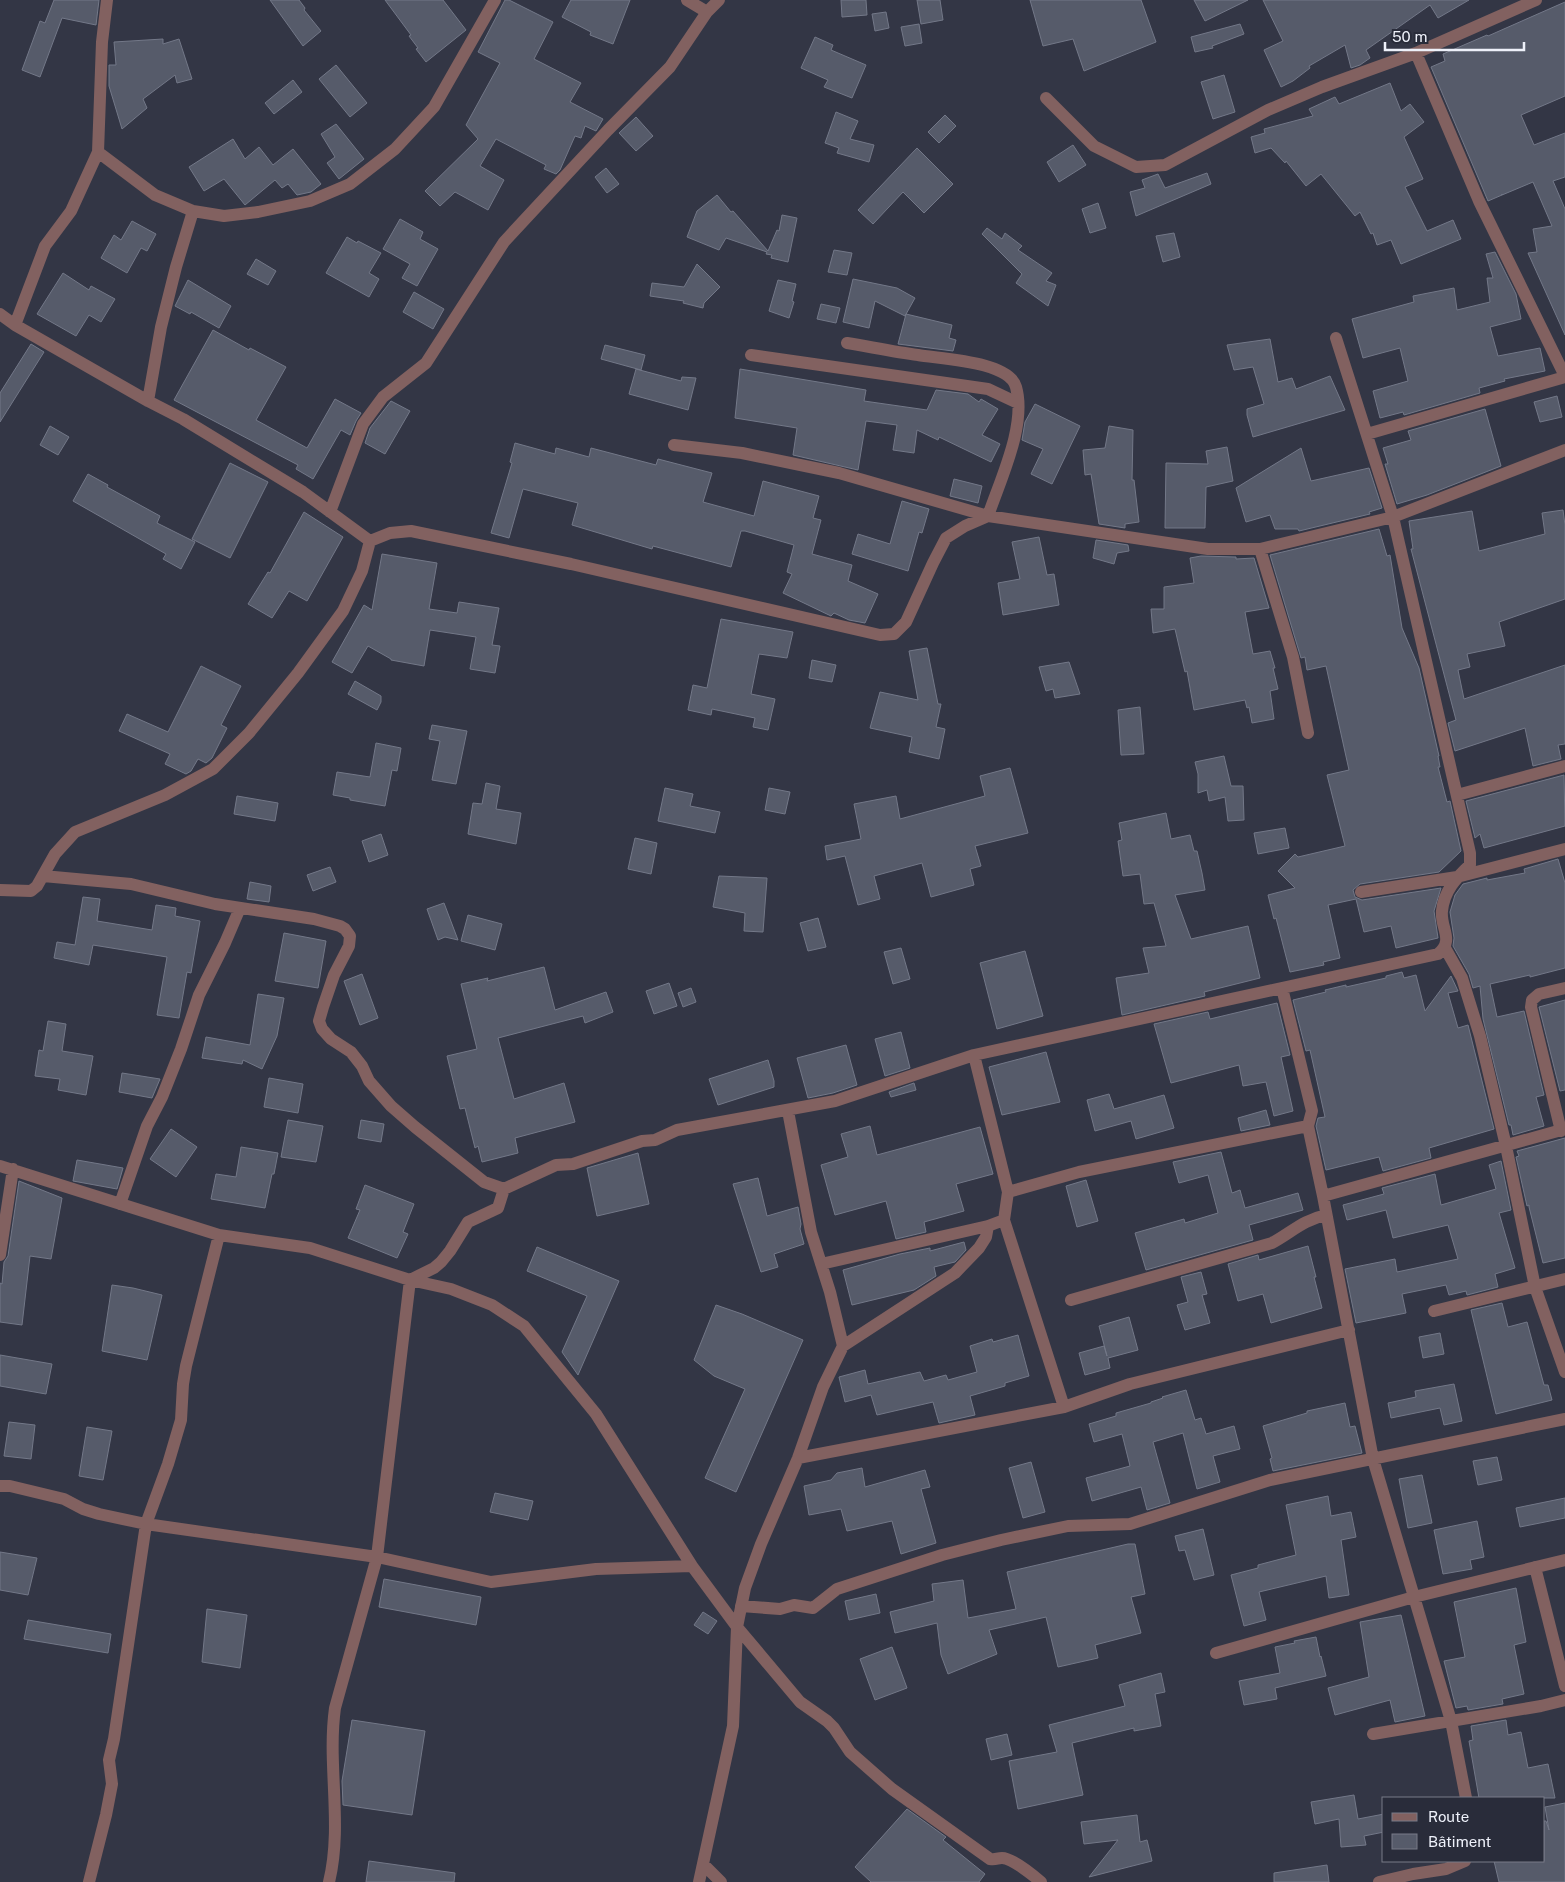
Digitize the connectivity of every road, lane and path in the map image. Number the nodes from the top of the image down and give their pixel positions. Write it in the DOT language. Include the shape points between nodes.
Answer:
graph roads {
  1 [pos="108,0"];
  2 [pos="495,0"];
  3 [pos="687,0"];
  4 [pos="720,0"];
  5 [pos="1536,0"];
  6 [pos="707,12"];
  7 [pos="1416,53"];
  8 [pos="1046,98"];
  9 [pos="98,152"];
  10 [pos="193,210"];
  11 [pos="0,314"];
  12 [pos="15,325"];
  13 [pos="1336,338"];
  14 [pos="847,343"];
  15 [pos="751,355"];
  16 [pos="1565,376"];
  17 [pos="148,401"];
  18 [pos="1018,403"];
  19 [pos="1367,434"];
  20 [pos="674,445"];
  21 [pos="1565,450"];
  22 [pos="330,512"];
  23 [pos="988,516"];
  24 [pos="1393,516"];
  25 [pos="370,541"];
  26 [pos="1260,549"];
  27 [pos="1308,733"];
  28 [pos="1565,766"];
  29 [pos="1457,795"];
  30 [pos="1565,849"];
  31 [pos="43,876"];
  32 [pos="1457,877"];
  33 [pos="0,890"];
  34 [pos="1362,892"];
  35 [pos="240,908"];
  36 [pos="1445,948"];
  37 [pos="1282,988"];
  38 [pos="1565,988"];
  39 [pos="974,1055"];
  40 [pos="788,1110"];
  41 [pos="1308,1126"];
  42 [pos="1563,1130"];
  43 [pos="1506,1146"];
  44 [pos="0,1166"];
  45 [pos="13,1169"];
  46 [pos="504,1189"];
  47 [pos="1008,1192"];
  48 [pos="1323,1196"];
  49 [pos="120,1204"];
  50 [pos="1326,1215"];
  51 [pos="1004,1220"];
  52 [pos="988,1226"];
  53 [pos="219,1235"];
  54 [pos="0,1255"];
  55 [pos="821,1264"];
  56 [pos="1565,1279"];
  57 [pos="410,1280"];
  58 [pos="1535,1287"];
  59 [pos="1071,1300"];
  60 [pos="1434,1311"];
  61 [pos="1349,1330"];
  62 [pos="843,1346"];
  63 [pos="1565,1372"];
  64 [pos="1064,1407"];
  65 [pos="1565,1419"];
  66 [pos="798,1458"];
  67 [pos="1373,1459"];
  68 [pos="0,1486"];
  69 [pos="146,1524"];
  70 [pos="377,1557"];
  71 [pos="1565,1560"];
  72 [pos="692,1566"];
  73 [pos="1535,1567"];
  74 [pos="1414,1597"];
  75 [pos="741,1606"];
  76 [pos="737,1626"];
  77 [pos="1216,1653"];
  78 [pos="1565,1686"];
  79 [pos="1565,1700"];
  80 [pos="1451,1721"];
  81 [pos="1373,1734"];
  82 [pos="1466,1797"];
  83 [pos="1463,1862"];
  84 [pos="702,1864"];
  85 [pos="89,1882"];
  86 [pos="329,1882"];
  87 [pos="699,1882"];
  88 [pos="721,1882"];
  89 [pos="1042,1882"];
  90 [pos="1380,1882"];
  1 -- 9 [label="street" via="102,42"];
  2 -- 10 [label="street" via="434,107 395,149 350,184 310,201 258,212 224,216"];
  3 -- 6 [label="street"];
  4 -- 6 [label="street"];
  5 -- 7 [label="street"];
  6 -- 22 [label="street" via="670,67 504,242 426,363 382,397 363,424"];
  7 -- 8 [label="street" via="1268,110 1166,165 1136,167 1094,146"];
  7 -- 16 [label="street" via="1479,201"];
  9 -- 10 [label="street" via="155,195"];
  9 -- 12 [label="street" via="71,211 45,246"];
  10 -- 17 [label="street" via="161,327"];
  11 -- 12 [label="street"];
  12 -- 17 [label="street"];
  13 -- 19 [label="street"];
  14 -- 18 [label="street" via="969,362 1000,372 1013,381"];
  15 -- 18 [label="street" via="988,390"];
  16 -- 19 [label="street"];
  17 -- 22 [label="street" via="303,492"];
  18 -- 23 [label="street" via="1017,427"];
  19 -- 24 [label="street"];
  20 -- 23 [label="street" via="742,453 839,473"];
  21 -- 24 [label="street"];
  22 -- 25 [label="street"];
  23 -- 25 [label="street" via="946,538 906,622 894,634 880,635 411,531 390,533"];
  23 -- 26 [label="street" via="1208,549"];
  24 -- 26 [label="street"];
  24 -- 29 [label="street"];
  25 -- 31 [label="street" via="362,571 343,611 298,674 249,733 212,769 165,795 75,832 55,854"];
  26 -- 27 [label="street" via="1293,657"];
  28 -- 29 [label="street"];
  29 -- 32 [label="street" via="1470,853 1470,865"];
  30 -- 32 [label="street"];
  31 -- 33 [label="street" via="31,891"];
  31 -- 35 [label="street" via="131,884"];
  32 -- 34 [label="street"];
  32 -- 36 [label="street" via="1446,893 1441,912"];
  35 -- 46 [label="street" via="314,919 346,929 350,936 349,946 323,1007 319,1021 322,1029 351,1052 369,1082 391,1106 484,1182"];
  35 -- 49 [label="street" via="199,995 182,1049 147,1126"];
  36 -- 37 [label="street" via="1438,954"];
  36 -- 43 [label="street" via="1462,978 1472,1007"];
  37 -- 39 [label="street"];
  37 -- 41 [label="street" via="1312,1111"];
  38 -- 42 [label="street" via="1539,994 1532,1000 1531,1008"];
  39 -- 40 [label="street" via="835,1101"];
  39 -- 47 [label="street"];
  40 -- 46 [label="street" via="677,1130 655,1140 642,1141 573,1164 556,1165"];
  40 -- 55 [label="street" via="809,1223"];
  41 -- 47 [label="street" via="1079,1172"];
  41 -- 48 [label="street"];
  42 -- 43 [label="street"];
  43 -- 48 [label="street"];
  43 -- 58 [label="street"];
  44 -- 45 [label="street"];
  45 -- 49 [label="street"];
  45 -- 54 [label="street"];
  46 -- 57 [label="street" via="498,1208 468,1222 441,1262"];
  47 -- 51 [label="street"];
  48 -- 50 [label="street"];
  49 -- 53 [label="street"];
  50 -- 59 [label="street" via="1298,1225 1272,1244"];
  50 -- 61 [label="street"];
  51 -- 52 [label="street"];
  51 -- 64 [label="street"];
  52 -- 55 [label="street"];
  52 -- 62 [label="street" via="979,1248 955,1273"];
  53 -- 57 [label="street" via="310,1248"];
  53 -- 69 [label="street" via="186,1366 181,1420"];
  55 -- 62 [label="street"];
  56 -- 58 [label="street"];
  57 -- 70 [label="street"];
  57 -- 72 [label="street" via="470,1296 492,1305 524,1326 596,1414"];
  58 -- 60 [label="street"];
  58 -- 63 [label="street"];
  61 -- 64 [label="street" via="1130,1384"];
  61 -- 67 [label="street"];
  62 -- 66 [label="street" via="823,1387"];
  64 -- 66 [label="street"];
  65 -- 67 [label="street"];
  66 -- 75 [label="street" via="761,1544"];
  67 -- 74 [label="street"];
  67 -- 75 [label="street" via="1270,1480 1130,1524 1068,1526 942,1555 836,1589 813,1608"];
  68 -- 69 [label="street" via="64,1499 99,1514"];
  69 -- 70 [label="street"];
  69 -- 85 [label="street" via="109,1760 112,1784"];
  70 -- 72 [label="street" via="491,1582 587,1570"];
  70 -- 86 [label="street" via="331,1733 336,1830"];
  71 -- 73 [label="street"];
  72 -- 76 [label="street"];
  73 -- 74 [label="street"];
  73 -- 78 [label="street"];
  74 -- 77 [label="street"];
  74 -- 80 [label="street"];
  75 -- 76 [label="street"];
  76 -- 84 [label="street" via="733,1726"];
  76 -- 89 [label="street" via="800,1702 834,1728 850,1752 868,1768 990,1859 1011,1861"];
  79 -- 80 [label="street"];
  80 -- 81 [label="street"];
  80 -- 82 [label="street"];
  83 -- 90 [label="street" via="1446,1869"];
  84 -- 87 [label="street"];
  84 -- 88 [label="street"];
}
